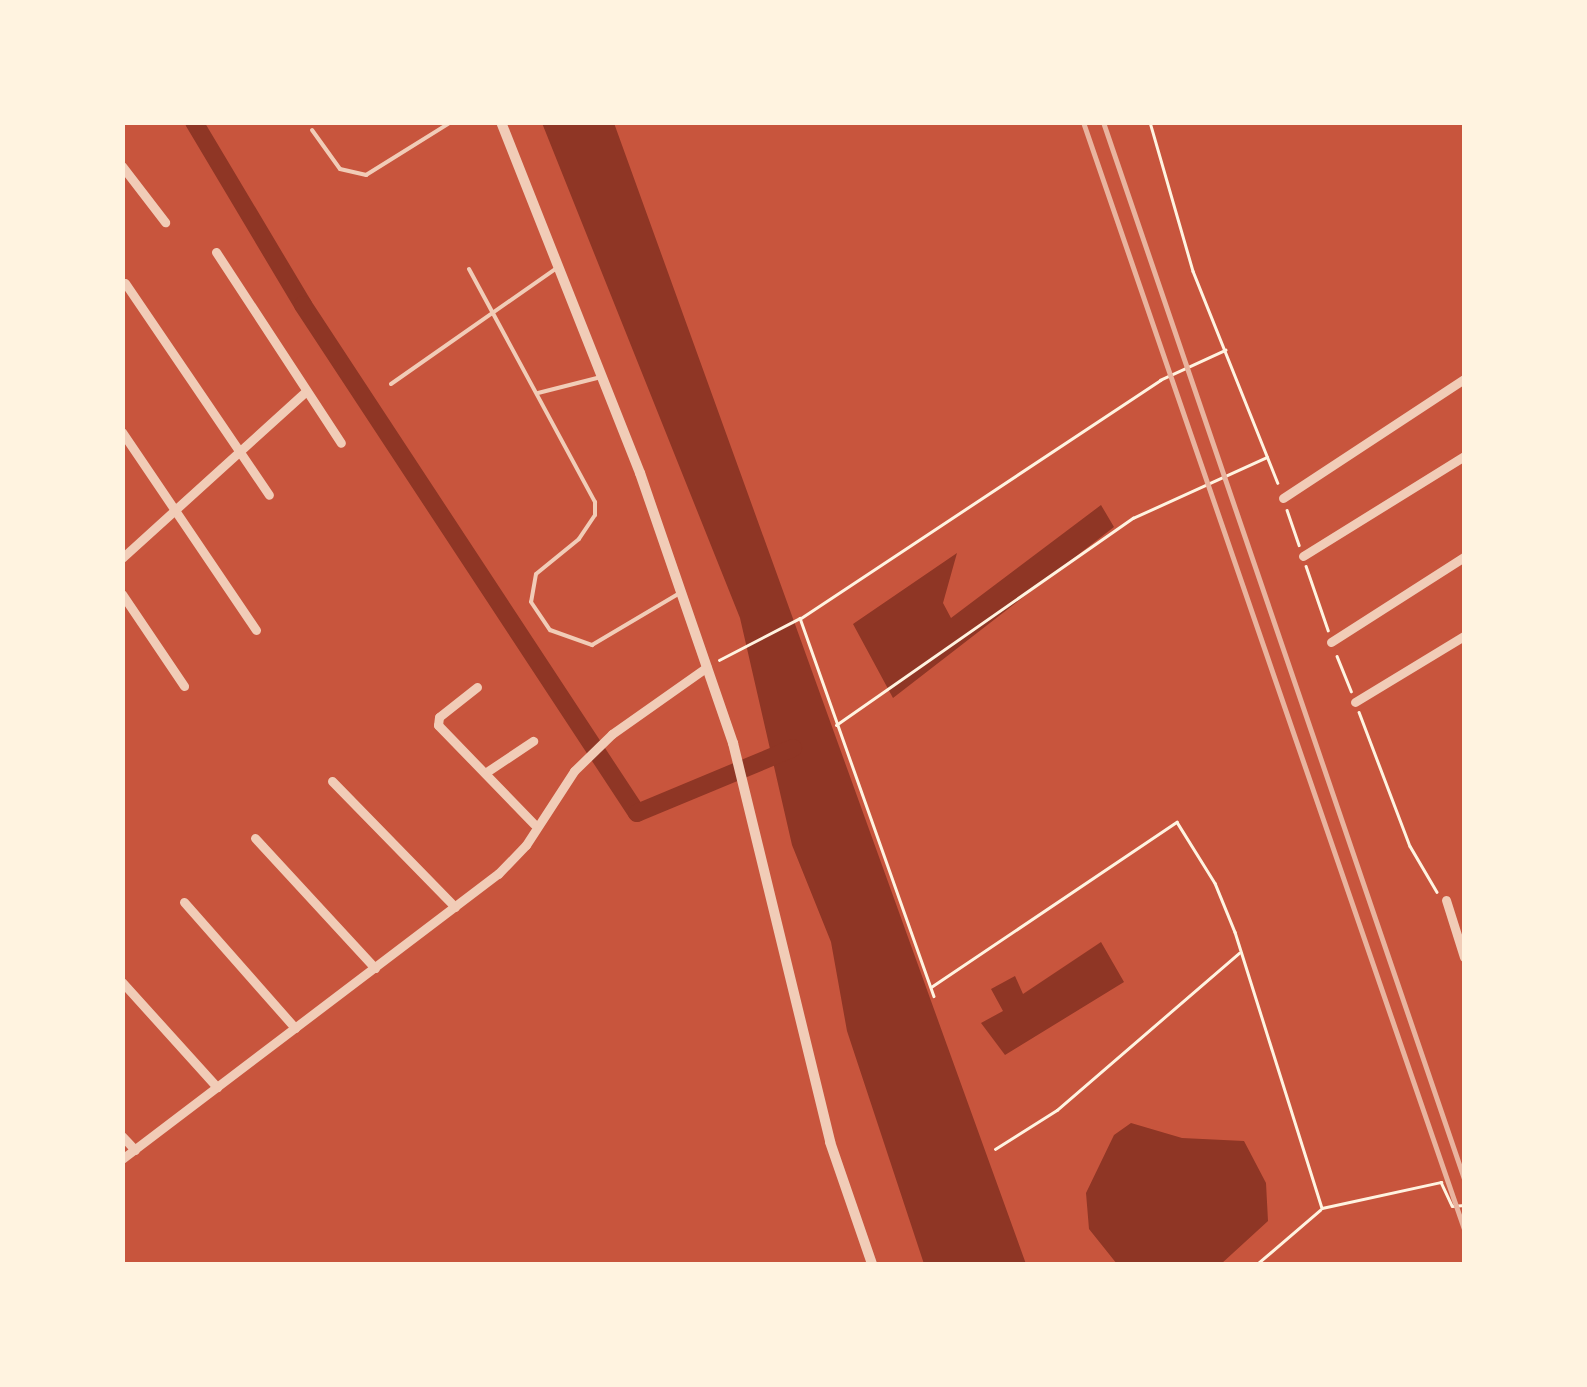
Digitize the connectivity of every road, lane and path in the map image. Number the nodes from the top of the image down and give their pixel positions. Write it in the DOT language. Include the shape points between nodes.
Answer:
graph roads {
  1 [pos="451,122"];
  2 [pos="501,122"];
  3 [pos="1150,122"];
  4 [pos="312,130"];
  5 [pos="122,166"];
  6 [pos="166,222"];
  7 [pos="216,252"];
  8 [pos="558,268"];
  9 [pos="469,269"];
  10 [pos="124,283"];
  11 [pos="494,314"];
  12 [pos="1228,348"];
  13 [pos="601,378"];
  14 [pos="1464,379"];
  15 [pos="391,384"];
  16 [pos="305,392"];
  17 [pos="538,394"];
  18 [pos="122,432"];
  19 [pos="342,443"];
  20 [pos="240,452"];
  21 [pos="1268,456"];
  22 [pos="1464,456"];
  23 [pos="269,496"];
  24 [pos="1283,498"];
  25 [pos="174,511"];
  26 [pos="1303,556"];
  27 [pos="1464,557"];
  28 [pos="122,558"];
  29 [pos="681,592"];
  30 [pos="122,594"];
  31 [pos="797,618"];
  32 [pos="256,630"];
  33 [pos="1464,636"];
  34 [pos="1331,642"];
  35 [pos="730,653"];
  36 [pos="707,666"];
  37 [pos="184,686"];
  38 [pos="477,687"];
  39 [pos="1356,702"];
  40 [pos="836,725"];
  41 [pos="532,741"];
  42 [pos="485,774"];
  43 [pos="332,781"];
  44 [pos="534,824"];
  45 [pos="254,838"];
  46 [pos="1446,900"];
  47 [pos="184,902"];
  48 [pos="454,907"];
  49 [pos="1241,951"];
  50 [pos="1464,956"];
  51 [pos="374,968"];
  52 [pos="122,982"];
  53 [pos="930,987"];
  54 [pos="934,996"];
  55 [pos="295,1028"];
  56 [pos="217,1088"];
  57 [pos="122,1136"];
  58 [pos="995,1149"];
  59 [pos="135,1150"];
  60 [pos="122,1159"];
  61 [pos="1464,1205"];
  62 [pos="1322,1208"];
  63 [pos="872,1264"];
  64 [pos="1257,1264"];
  1 -- 4 [label="lane" via="366,175 340,169"];
  2 -- 8 [label="street"];
  3 -- 12 [label="path" via="1174,216"];
  5 -- 6 [label="street"];
  7 -- 16 [label="street"];
  8 -- 11 [label="lane"];
  8 -- 13 [label="street"];
  9 -- 11 [label="lane"];
  10 -- 20 [label="street"];
  11 -- 15 [label="lane"];
  11 -- 17 [label="lane"];
  12 -- 21 [label="path"];
  12 -- 31 [label="path" via="1160,380"];
  13 -- 17 [label="lane"];
  13 -- 29 [label="street"];
  14 -- 24 [label="street"];
  16 -- 19 [label="street"];
  16 -- 20 [label="street"];
  17 -- 29 [label="lane" via="595,502 595,515 579,539 556,554 531,586 531,602 550,630 592,646"];
  18 -- 25 [label="street"];
  20 -- 23 [label="street"];
  20 -- 25 [label="street"];
  21 -- 24 [label="path"];
  21 -- 40 [label="path" via="1133,518"];
  22 -- 26 [label="street"];
  24 -- 26 [label="path"];
  25 -- 28 [label="street"];
  25 -- 32 [label="street"];
  26 -- 34 [label="path"];
  27 -- 34 [label="street"];
  29 -- 36 [label="street"];
  30 -- 37 [label="street"];
  31 -- 35 [label="path"];
  31 -- 40 [label="path"];
  33 -- 39 [label="street"];
  34 -- 39 [label="path"];
  36 -- 44 [label="street" via="612,734"];
  36 -- 63 [label="street" via="830,1142"];
  38 -- 42 [label="street" via="437,721"];
  39 -- 46 [label="path" via="1410,846"];
  40 -- 53 [label="path"];
  41 -- 42 [label="street"];
  42 -- 44 [label="street"];
  43 -- 48 [label="street"];
  44 -- 48 [label="street" via="526,845"];
  45 -- 51 [label="street"];
  46 -- 50 [label="street"];
  47 -- 55 [label="street"];
  48 -- 51 [label="street"];
  49 -- 53 [label="path" via="1215,883 1176,822"];
  49 -- 58 [label="path" via="1057,1110"];
  49 -- 62 [label="path"];
  51 -- 55 [label="street"];
  52 -- 56 [label="street"];
  53 -- 54 [label="path"];
  55 -- 56 [label="street"];
  56 -- 59 [label="street"];
  57 -- 59 [label="street"];
  59 -- 60 [label="street"];
  61 -- 62 [label="path" via="1452,1206 1441,1182"];
  62 -- 64 [label="path"];
}
